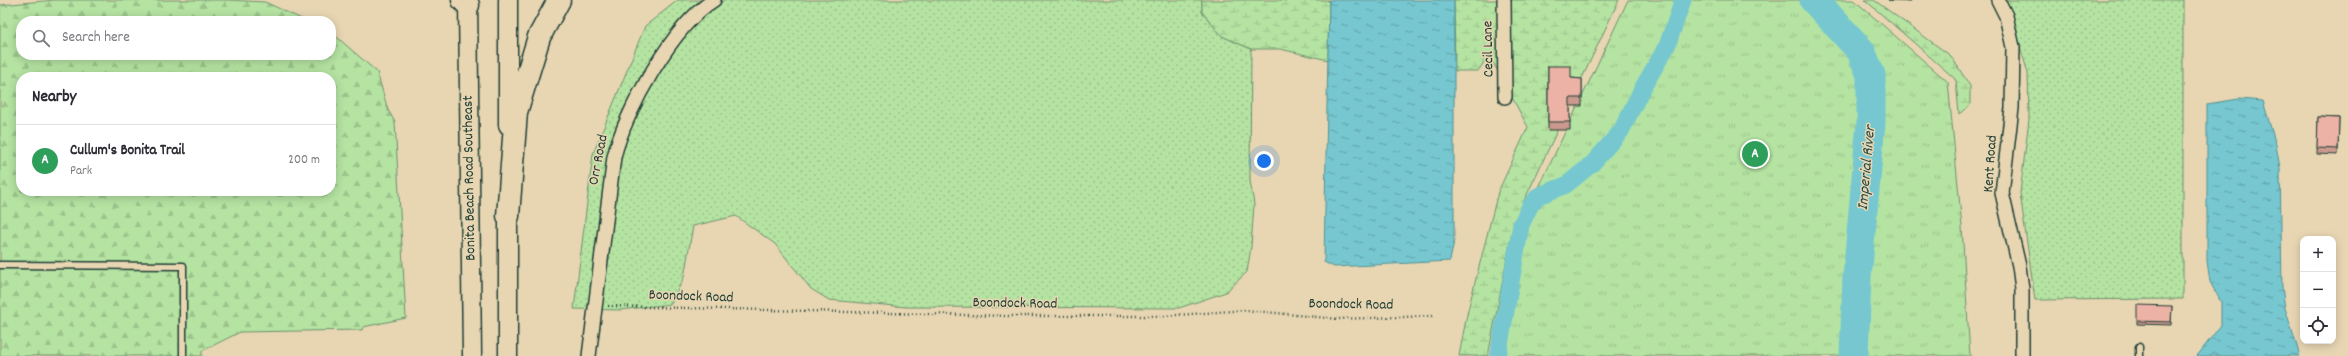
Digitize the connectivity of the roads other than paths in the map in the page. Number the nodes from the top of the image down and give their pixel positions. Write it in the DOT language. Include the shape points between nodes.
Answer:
graph roads {
  1 [pos="508,0"];
  2 [pos="560,0"];
  3 [pos="714,0"];
  4 [pos="1504,0"];
  5 [pos="1998,0"];
  6 [pos="466,2"];
  7 [pos="1505,97"];
  8 [pos="508,216"];
  9 [pos="0,265"];
  10 [pos="2139,347"];
  11 [pos="183,356"];
  12 [pos="472,356"];
  13 [pos="508,356"];
  14 [pos="589,356"];
  15 [pos="2022,356"];
  16 [pos="2139,356"];
  1 -- 8 [label="street"];
  2 -- 8 [label="highway" via="539,37 516,112"];
  3 -- 14 [label="street, Orr Road" via="678,34 625,120 614,157"];
  4 -- 7 [label="street, Cecil Lane"];
  5 -- 15 [label="street, Kent Road" via="2006,16 2013,47 2012,108 2002,193 2022,289"];
  6 -- 12 [label="street, Bonita Beach Road Southeast"];
  8 -- 13 [label="street"];
  9 -- 11 [label="lane" via="183,266"];
  10 -- 16 [label="lane"];
}
